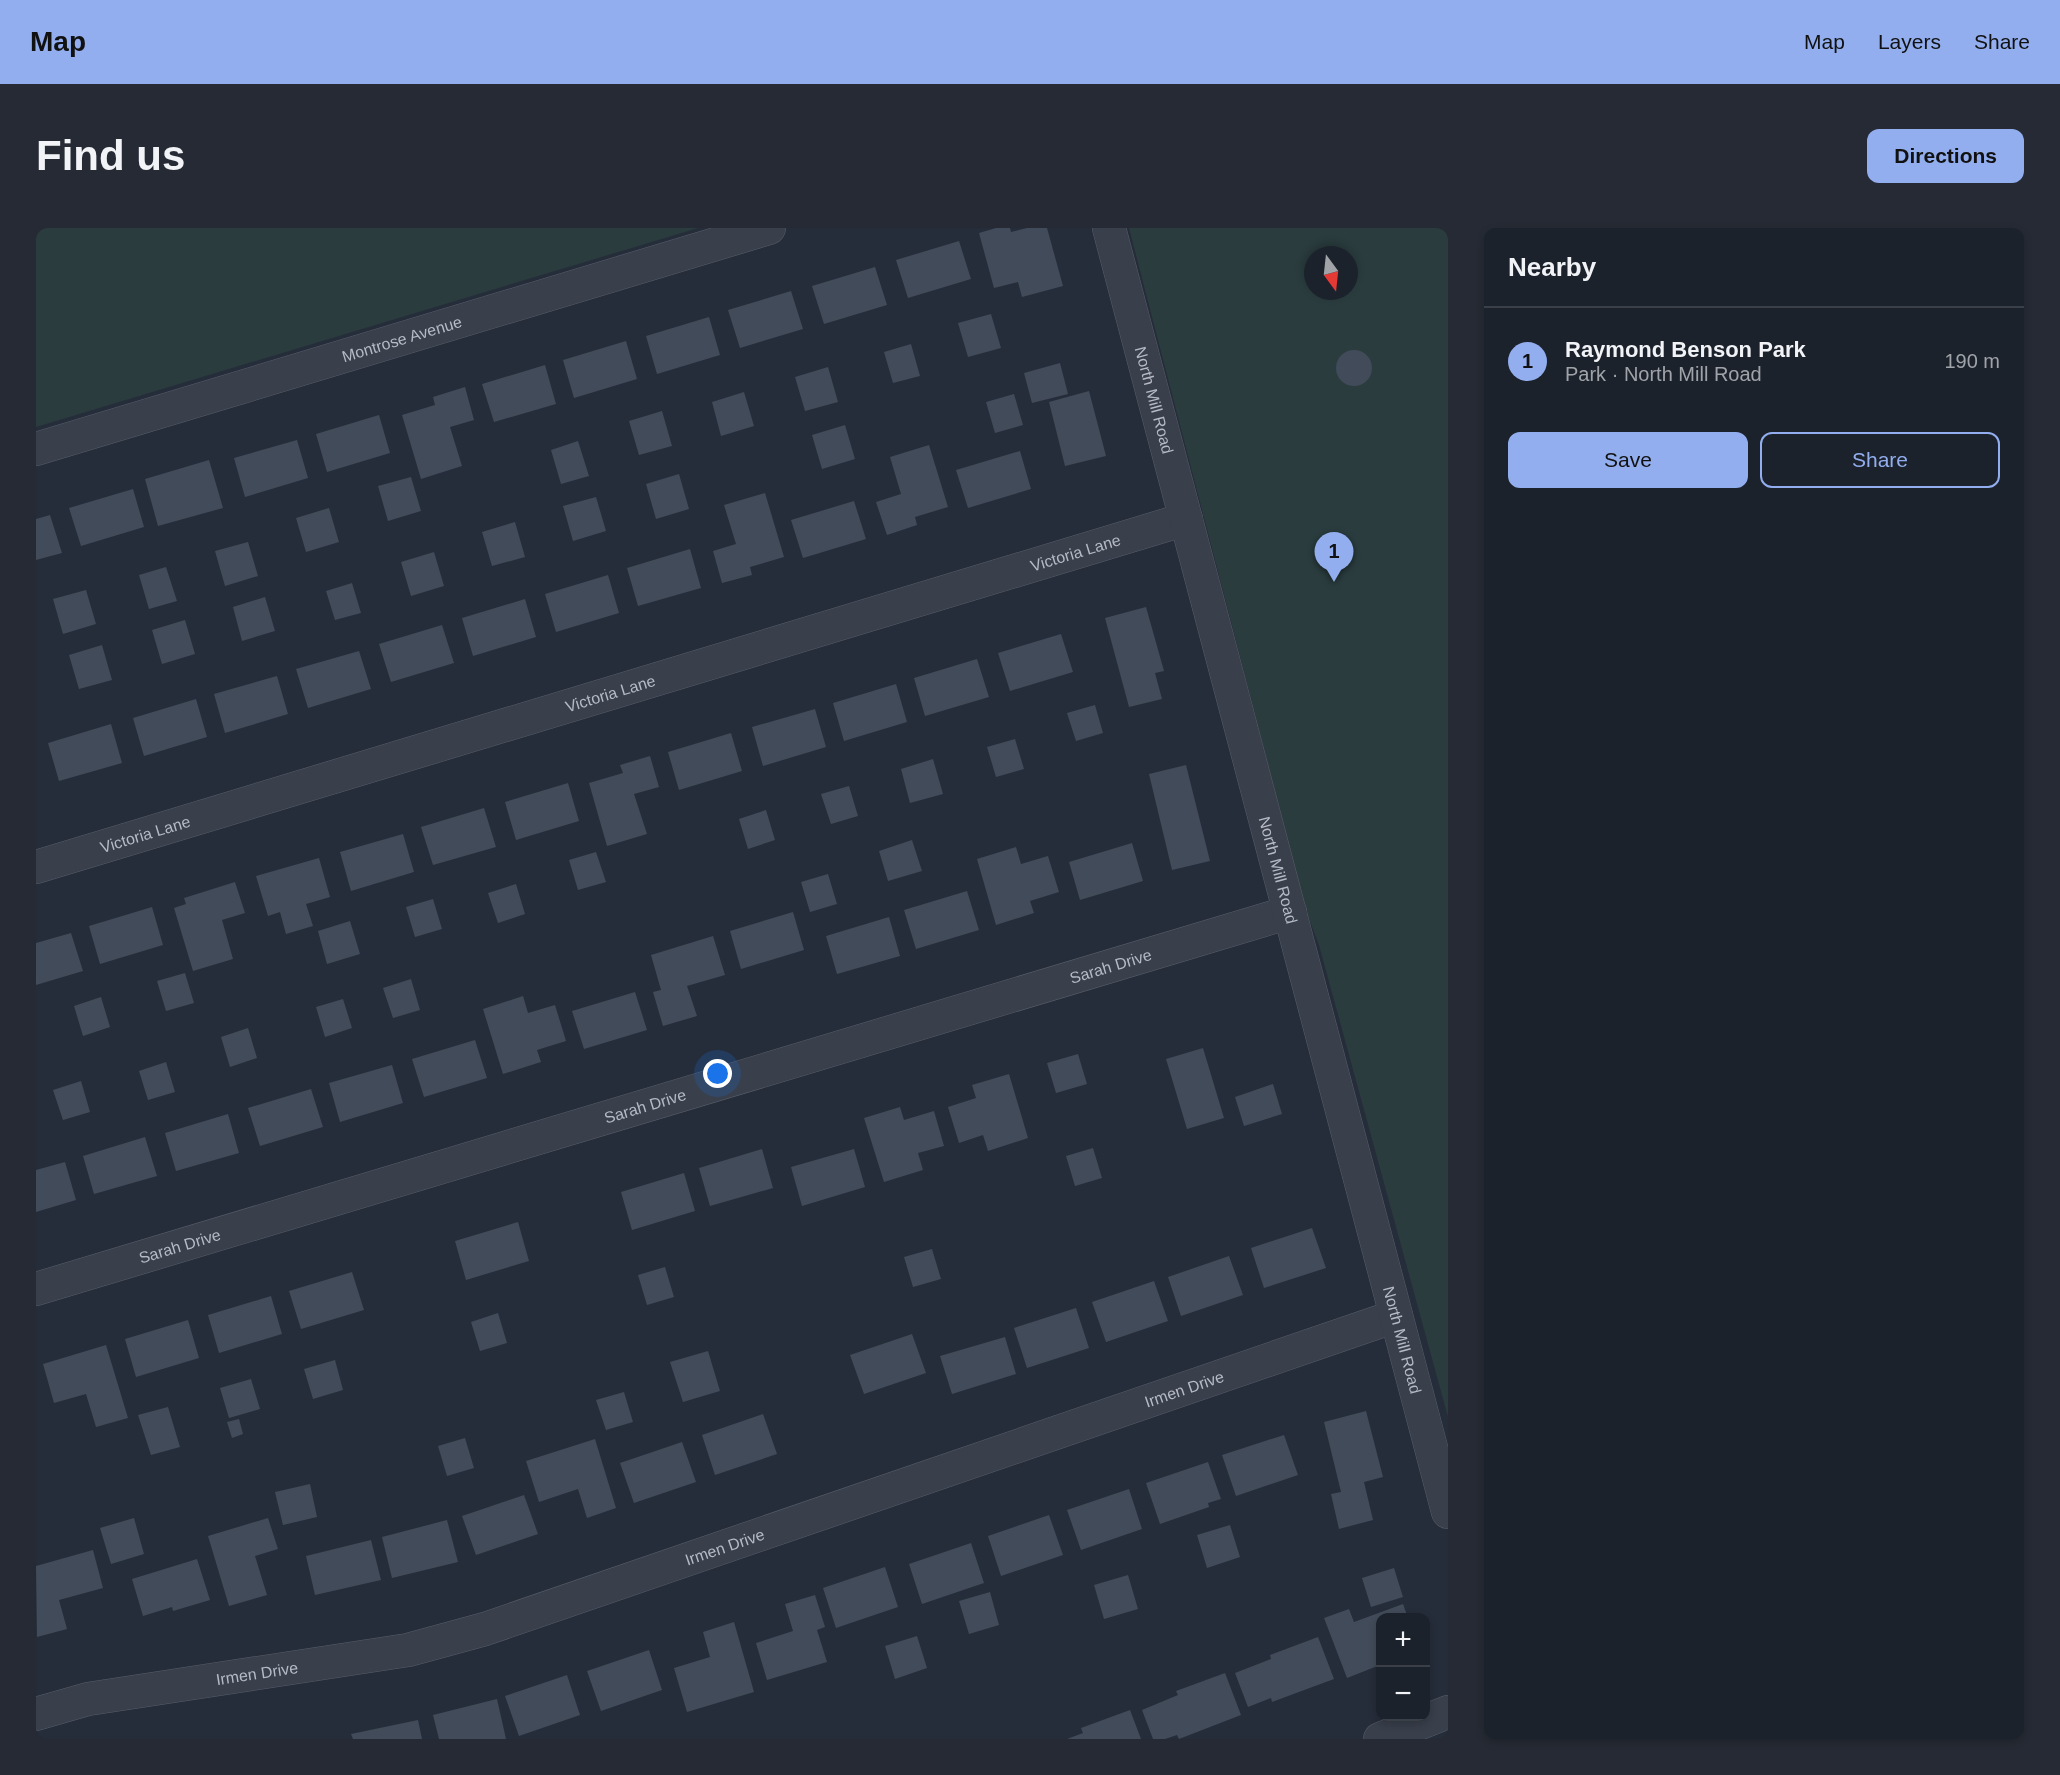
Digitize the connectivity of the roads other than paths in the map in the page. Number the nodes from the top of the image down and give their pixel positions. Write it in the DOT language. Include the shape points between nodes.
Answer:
graph roads {
  1 [pos="769,228"];
  2 [pos="1109,228"];
  3 [pos="36,449"];
  4 [pos="1186,519"];
  5 [pos="36,867"];
  6 [pos="1290,912"];
  7 [pos="36,1289"];
  8 [pos="1396,1316"];
  9 [pos="1448,1512"];
  10 [pos="1448,1712"];
  11 [pos="36,1714"];
  12 [pos="1380,1739"];
  1 -- 3 [label="street, Montrose Avenue"];
  2 -- 4 [label="street, North Mill Road"];
  4 -- 5 [label="street, Victoria Lane"];
  4 -- 6 [label="street, North Mill Road"];
  6 -- 7 [label="street, Sarah Drive"];
  6 -- 8 [label="street, North Mill Road"];
  8 -- 9 [label="street, North Mill Road"];
  8 -- 11 [label="street, Irmen Drive" via="485,1629 408,1650 88,1699"];
  10 -- 12 [label="street"];
}
